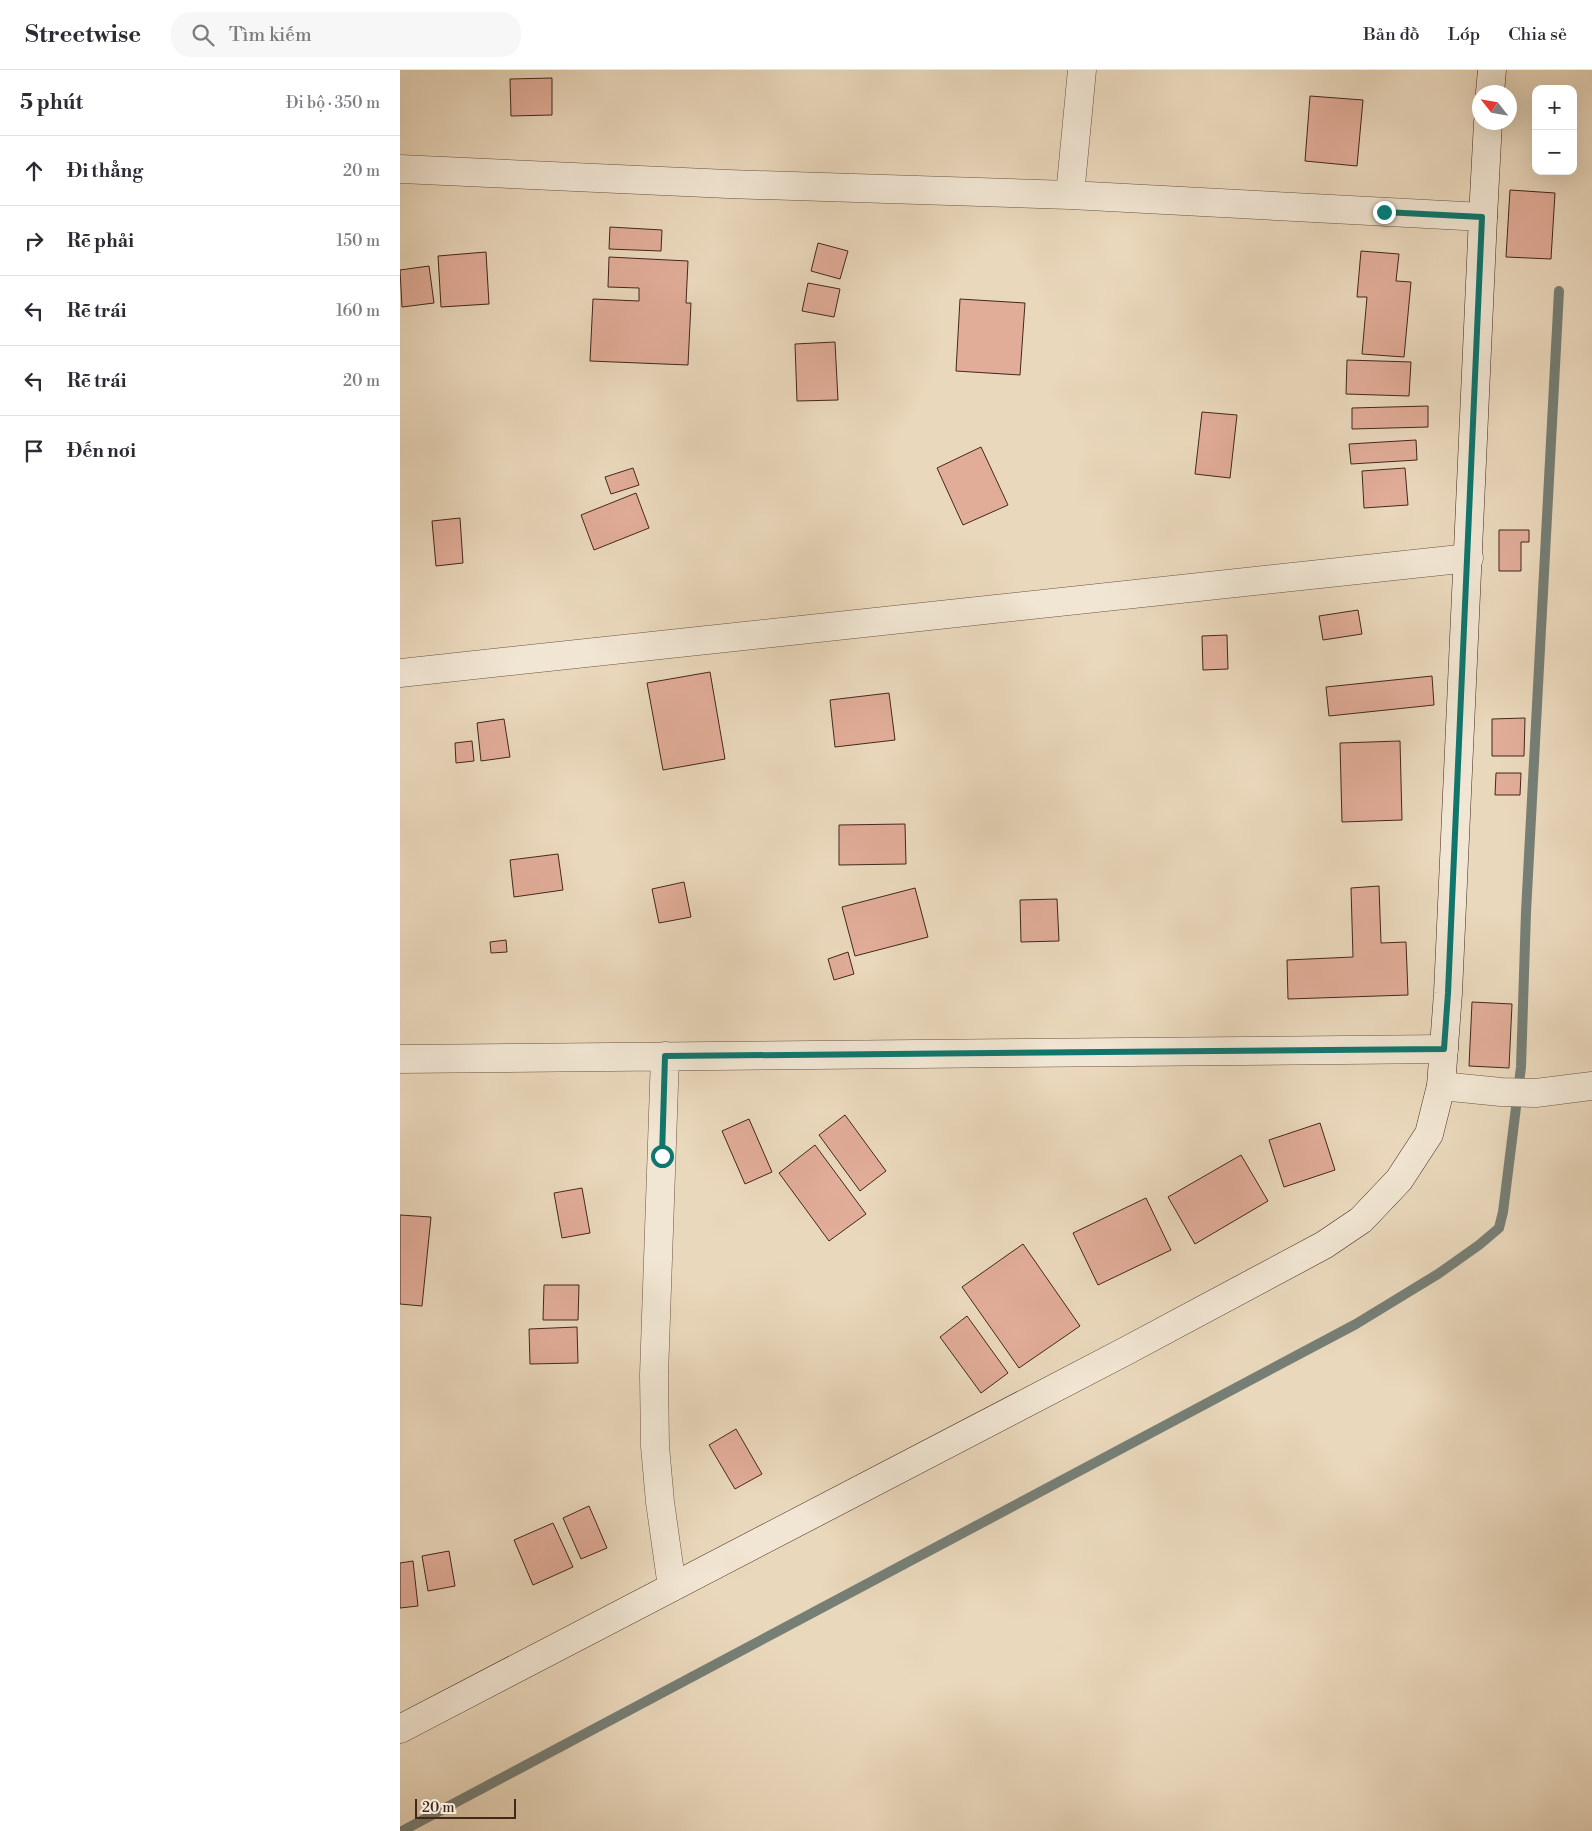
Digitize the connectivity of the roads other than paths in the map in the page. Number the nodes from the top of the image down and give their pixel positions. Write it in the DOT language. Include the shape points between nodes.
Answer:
graph roads {
  1 [pos="1082,70"];
  2 [pos="1492,70"];
  3 [pos="1491,85"];
  4 [pos="1487,130"];
  5 [pos="400,170"];
  6 [pos="1070,196"];
  7 [pos="1482,217"];
  8 [pos="1469,558"];
  9 [pos="400,673"];
  10 [pos="1444,1049"];
  11 [pos="665,1056"];
  12 [pos="400,1060"];
  13 [pos="1441,1086"];
  14 [pos="1592,1086"];
  15 [pos="672,1587"];
  16 [pos="400,1729"];
  1 -- 6 [label="street"];
  2 -- 3 [label="street"];
  4 -- 7 [label="street"];
  5 -- 6 [label="street"];
  6 -- 7 [label="street"];
  7 -- 8 [label="street"];
  8 -- 9 [label="street"];
  8 -- 10 [label="street"];
  10 -- 11 [label="street"];
  10 -- 13 [label="street"];
  11 -- 12 [label="street"];
  11 -- 15 [label="street" via="654,1375 655,1446"];
  13 -- 14 [label="street" via="1536,1093"];
  13 -- 15 [label="street" via="1429,1134 1399,1180 1361,1220 1324,1245"];
  15 -- 16 [label="street"];
}
